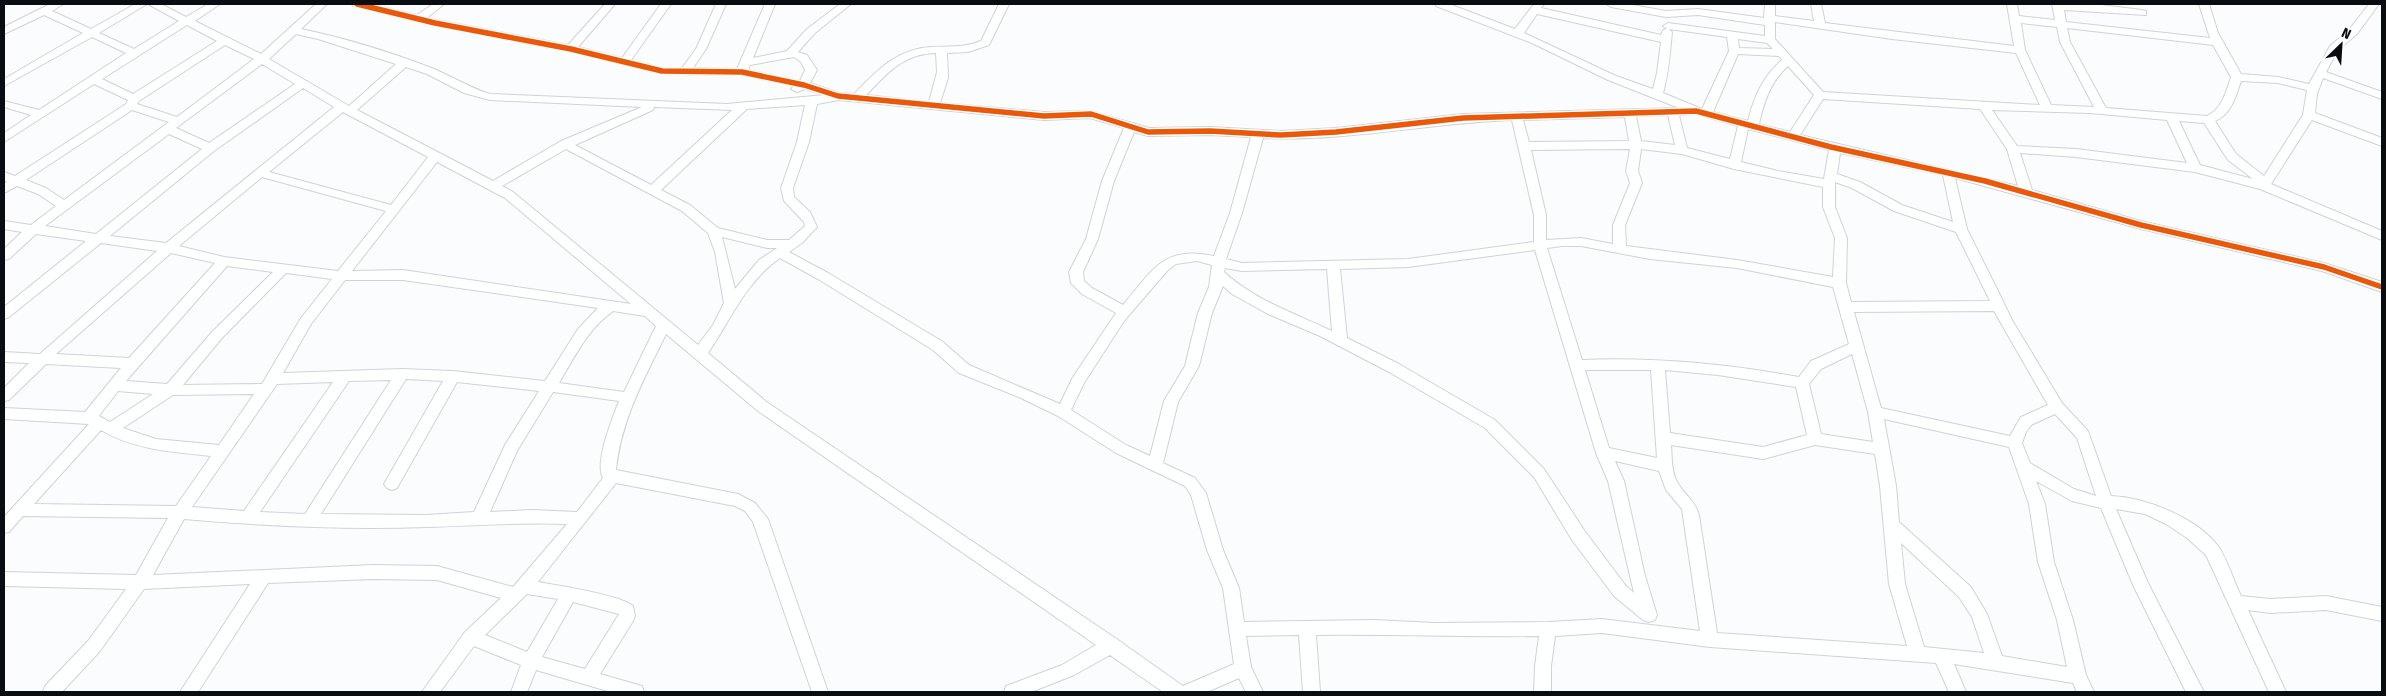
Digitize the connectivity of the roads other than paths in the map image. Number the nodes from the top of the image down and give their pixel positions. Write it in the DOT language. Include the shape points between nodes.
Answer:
graph roads {
  1 [pos="58,4"];
  2 [pos="142,4"];
  3 [pos="152,4"];
  4 [pos="215,4"];
  5 [pos="322,4"];
  6 [pos="357,4"];
  7 [pos="439,4"];
  8 [pos="610,4"];
  9 [pos="666,4"];
  10 [pos="722,4"];
  11 [pos="770,4"];
  12 [pos="846,4"];
  13 [pos="1004,4"];
  14 [pos="1440,4"];
  15 [pos="1612,4"];
  16 [pos="1767,4"];
  17 [pos="1816,4"];
  18 [pos="2012,4"];
  19 [pos="2204,4"];
  20 [pos="2374,4"];
  21 [pos="2057,6"];
  22 [pos="2100,6"];
  23 [pos="1536,7"];
  24 [pos="2141,8"];
  25 [pos="1667,9"];
  26 [pos="44,11"];
  27 [pos="419,19"];
  28 [pos="2015,19"];
  29 [pos="1769,20"];
  30 [pos="186,21"];
  31 [pos="2060,23"];
  32 [pos="1820,25"];
  33 [pos="1668,26"];
  34 [pos="292,30"];
  35 [pos="4,31"];
  36 [pos="2112,31"];
  37 [pos="90,32"];
  38 [pos="1518,33"];
  39 [pos="2146,34"];
  40 [pos="1732,36"];
  41 [pos="1667,40"];
  42 [pos="1770,40"];
  43 [pos="224,41"];
  44 [pos="2216,42"];
  45 [pos="571,49"];
  46 [pos="2020,50"];
  47 [pos="1734,51"];
  48 [pos="941,52"];
  49 [pos="134,53"];
  50 [pos="791,54"];
  51 [pos="1784,57"];
  52 [pos="262,59"];
  53 [pos="404,63"];
  54 [pos="624,63"];
  55 [pos="743,68"];
  56 [pos="685,72"];
  57 [pos="2320,73"];
  58 [pos="2238,77"];
  59 [pos="93,79"];
  60 [pos="4,83"];
  61 [pos="302,84"];
  62 [pos="804,85"];
  63 [pos="2313,88"];
  64 [pos="1658,94"];
  65 [pos="1820,95"];
  66 [pos="838,96"];
  67 [pos="2382,96"];
  68 [pos="858,97"];
  69 [pos="812,101"];
  70 [pos="132,103"];
  71 [pos="4,104"];
  72 [pos="774,104"];
  73 [pos="934,104"];
  74 [pos="657,105"];
  75 [pos="744,106"];
  76 [pos="1984,106"];
  77 [pos="2047,108"];
  78 [pos="346,110"];
  79 [pos="2102,110"];
  80 [pos="1701,112"];
  81 [pos="1673,113"];
  82 [pos="41,114"];
  83 [pos="1630,114"];
  84 [pos="2309,115"];
  85 [pos="2171,116"];
  86 [pos="1517,117"];
  87 [pos="2208,120"];
  88 [pos="178,121"];
  89 [pos="1749,125"];
  90 [pos="1130,128"];
  91 [pos="168,130"];
  92 [pos="1258,134"];
  93 [pos="1793,136"];
  94 [pos="4,138"];
  95 [pos="2382,142"];
  96 [pos="565,144"];
  97 [pos="1636,145"];
  98 [pos="1525,146"];
  99 [pos="1835,147"];
  100 [pos="210,148"];
  101 [pos="2013,149"];
  102 [pos="1682,150"];
  103 [pos="435,157"];
  104 [pos="1734,165"];
  105 [pos="2196,168"];
  106 [pos="260,173"];
  107 [pos="1948,173"];
  108 [pos="10,178"];
  109 [pos="1829,180"];
  110 [pos="2265,184"];
  111 [pos="494,186"];
  112 [pos="4,189"];
  113 [pos="653,190"];
  114 [pos="2026,192"];
  115 [pos="64,206"];
  116 [pos="392,209"];
  117 [pos="4,224"];
  118 [pos="33,229"];
  119 [pos="1961,229"];
  120 [pos="714,231"];
  121 [pos="2382,236"];
  122 [pos="98,239"];
  123 [pos="767,244"];
  124 [pos="1540,245"];
  125 [pos="168,248"];
  126 [pos="786,248"];
  127 [pos="1620,250"];
  128 [pos="4,256"];
  129 [pos="224,261"];
  130 [pos="764,263"];
  131 [pos="1333,265"];
  132 [pos="284,268"];
  133 [pos="1219,268"];
  134 [pos="342,276"];
  135 [pos="1839,284"];
  136 [pos="2382,287"];
  137 [pos="731,303"];
  138 [pos="612,305"];
  139 [pos="1998,306"];
  140 [pos="1845,307"];
  141 [pos="647,311"];
  142 [pos="1125,312"];
  143 [pos="4,314"];
  144 [pos="664,324"];
  145 [pos="1340,341"];
  146 [pos="1857,346"];
  147 [pos="699,355"];
  148 [pos="4,357"];
  149 [pos="42,359"];
  150 [pos="132,363"];
  151 [pos="1658,364"];
  152 [pos="1576,365"];
  153 [pos="402,374"];
  154 [pos="345,376"];
  155 [pos="452,376"];
  156 [pos="1802,383"];
  157 [pos="269,384"];
  158 [pos="115,385"];
  159 [pos="550,386"];
  160 [pos="170,390"];
  161 [pos="4,396"];
  162 [pos="629,398"];
  163 [pos="2057,407"];
  164 [pos="1063,412"];
  165 [pos="1874,412"];
  166 [pos="4,413"];
  167 [pos="99,424"];
  168 [pos="1664,438"];
  169 [pos="1815,439"];
  170 [pos="2015,443"];
  171 [pos="1882,449"];
  172 [pos="224,451"];
  173 [pos="1603,453"];
  174 [pos="1155,466"];
  175 [pos="1666,466"];
  176 [pos="2024,467"];
  177 [pos="613,476"];
  178 [pos="392,484"];
  179 [pos="2106,502"];
  180 [pos="20,510"];
  181 [pos="180,512"];
  182 [pos="480,517"];
  183 [pos="248,518"];
  184 [pos="581,518"];
  185 [pos="309,520"];
  186 [pos="1892,525"];
  187 [pos="4,527"];
  188 [pos="264,576"];
  189 [pos="4,579"];
  190 [pos="140,582"];
  191 [pos="520,591"];
  192 [pos="569,594"];
  193 [pos="2235,602"];
  194 [pos="2382,614"];
  195 [pos="1649,615"];
  196 [pos="1307,628"];
  197 [pos="1238,629"];
  198 [pos="1548,629"];
  199 [pos="1654,633"];
  200 [pos="471,637"];
  201 [pos="1710,640"];
  202 [pos="1112,645"];
  203 [pos="1919,656"];
  204 [pos="1942,657"];
  205 [pos="531,661"];
  206 [pos="1996,662"];
  207 [pos="1242,668"];
  208 [pos="2078,676"];
  209 [pos="588,678"];
  210 [pos="606,688"];
  211 [pos="51,692"];
  212 [pos="189,692"];
  213 [pos="430,692"];
  214 [pos="519,692"];
  215 [pos="636,692"];
  216 [pos="820,692"];
  217 [pos="1012,692"];
  218 [pos="1177,692"];
  219 [pos="1188,692"];
  220 [pos="1255,692"];
  221 [pos="1312,692"];
  222 [pos="1543,692"];
  223 [pos="1957,692"];
  224 [pos="2086,692"];
  225 [pos="2196,692"];
  226 [pos="2277,692"];
  1 -- 26 [label="street"];
  2 -- 37 [label="street"];
  3 -- 30 [label="street"];
  4 -- 30 [label="street"];
  5 -- 34 [label="street"];
  6 -- 27 [label="street"];
  7 -- 27 [label="street"];
  8 -- 45 [label="street"];
  9 -- 54 [label="street"];
  10 -- 56 [label="street" via="701,49"];
  11 -- 55 [label="street"];
  12 -- 50 [label="street" via="811,31"];
  13 -- 48 [label="street" via="985,43"];
  14 -- 38 [label="street"];
  15 -- 25 [label="street"];
  16 -- 29 [label="street"];
  17 -- 32 [label="street"];
  18 -- 28 [label="street"];
  19 -- 44 [label="street" via="2208,25"];
  20 -- 57 [label="street" via="2353,32 2334,48"];
  21 -- 22 [label="street"];
  21 -- 31 [label="street"];
  22 -- 24 [label="street"];
  22 -- 36 [label="street"];
  23 -- 38 [label="street"];
  23 -- 41 [label="street"];
  24 -- 39 [label="street"];
  25 -- 29 [label="street"];
  25 -- 33 [label="street"];
  26 -- 35 [label="street"];
  26 -- 37 [label="street"];
  27 -- 45 [label="street"];
  28 -- 31 [label="street"];
  28 -- 46 [label="street"];
  29 -- 32 [label="street"];
  29 -- 42 [label="street"];
  30 -- 43 [label="street"];
  30 -- 49 [label="street"];
  31 -- 36 [label="street"];
  31 -- 79 [label="street" via="2066,42"];
  32 -- 46 [label="street"];
  33 -- 40 [label="street"];
  33 -- 41 [label="street"];
  34 -- 52 [label="street"];
  34 -- 53 [label="street"];
  36 -- 39 [label="street"];
  37 -- 49 [label="street"];
  37 -- 60 [label="street"];
  38 -- 64 [label="street" via="1612,78"];
  39 -- 44 [label="street"];
  40 -- 42 [label="street"];
  40 -- 47 [label="street"];
  41 -- 64 [label="street"];
  42 -- 51 [label="street"];
  43 -- 52 [label="street"];
  43 -- 70 [label="street"];
  44 -- 58 [label="street"];
  45 -- 54 [label="street"];
  46 -- 77 [label="street"];
  47 -- 51 [label="street"];
  47 -- 80 [label="street"];
  48 -- 68 [label="street" via="914,52 902,57"];
  48 -- 73 [label="street" via="943,80"];
  49 -- 59 [label="street"];
  50 -- 55 [label="street"];
  50 -- 62 [label="street" via="800,55 811,70"];
  51 -- 65 [label="street"];
  51 -- 89 [label="street" via="1764,87"];
  52 -- 61 [label="street"];
  52 -- 88 [label="street"];
  53 -- 74 [label="street" via="431,72 468,92 490,96"];
  53 -- 78 [label="street"];
  54 -- 56 [label="street" via="662,72"];
  55 -- 56 [label="street"];
  55 -- 62 [label="street"];
  57 -- 63 [label="street"];
  57 -- 67 [label="street"];
  58 -- 63 [label="street" via="2278,80"];
  58 -- 87 [label="street" via="2227,103 2218,115"];
  59 -- 70 [label="street"];
  59 -- 82 [label="street"];
  61 -- 78 [label="street"];
  61 -- 100 [label="street"];
  62 -- 66 [label="street"];
  62 -- 72 [label="street"];
  63 -- 84 [label="street"];
  64 -- 80 [label="street"];
  65 -- 76 [label="street"];
  65 -- 93 [label="street"];
  66 -- 68 [label="street"];
  66 -- 69 [label="street"];
  68 -- 73 [label="street"];
  69 -- 72 [label="street"];
  69 -- 126 [label="street" via="787,188 788,198 804,212 811,228"];
  70 -- 88 [label="street"];
  70 -- 108 [label="street"];
  71 -- 82 [label="street"];
  72 -- 75 [label="street"];
  73 -- 90 [label="street" via="1036,116 1090,114"];
  74 -- 75 [label="street"];
  74 -- 96 [label="street"];
  75 -- 113 [label="street"];
  76 -- 77 [label="street"];
  76 -- 101 [label="street"];
  77 -- 79 [label="street"];
  78 -- 103 [label="street"];
  78 -- 106 [label="street"];
  79 -- 85 [label="street"];
  80 -- 81 [label="street"];
  80 -- 89 [label="street"];
  81 -- 83 [label="street"];
  81 -- 102 [label="street"];
  82 -- 94 [label="street"];
  83 -- 86 [label="street"];
  83 -- 97 [label="street"];
  84 -- 95 [label="street"];
  84 -- 110 [label="street"];
  85 -- 87 [label="street"];
  85 -- 105 [label="street"];
  86 -- 92 [label="street" via="1433,120 1306,135"];
  86 -- 98 [label="street"];
  87 -- 110 [label="street" via="2232,157"];
  88 -- 91 [label="street"];
  89 -- 93 [label="street"];
  89 -- 104 [label="street"];
  90 -- 92 [label="street" via="1161,133 1210,131"];
  90 -- 142 [label="street" via="1108,181 1092,239 1076,272 1078,283 1087,292"];
  91 -- 100 [label="street"];
  91 -- 115 [label="street"];
  92 -- 133 [label="street"];
  93 -- 99 [label="street"];
  96 -- 111 [label="street"];
  96 -- 113 [label="street"];
  97 -- 98 [label="street"];
  97 -- 102 [label="street"];
  97 -- 127 [label="street" via="1632,171 1636,183 1619,225"];
  98 -- 124 [label="street" via="1540,215"];
  99 -- 107 [label="street"];
  99 -- 109 [label="street"];
  100 -- 122 [label="street"];
  101 -- 105 [label="street" via="2076,153"];
  101 -- 114 [label="street"];
  102 -- 104 [label="street"];
  103 -- 111 [label="street"];
  103 -- 116 [label="street"];
  104 -- 109 [label="street"];
  105 -- 110 [label="street"];
  106 -- 116 [label="street"];
  106 -- 125 [label="street"];
  107 -- 114 [label="street"];
  107 -- 119 [label="street"];
  108 -- 112 [label="street"];
  108 -- 115 [label="street" via="42,191"];
  109 -- 119 [label="street" via="1856,185 1898,208"];
  109 -- 135 [label="street" via="1829,207 1840,238"];
  110 -- 121 [label="street"];
  111 -- 141 [label="street" via="533,214"];
  113 -- 120 [label="street" via="686,208"];
  114 -- 136 [label="street" via="2141,225 2324,267"];
  115 -- 118 [label="street"];
  116 -- 134 [label="street"];
  117 -- 118 [label="street"];
  118 -- 122 [label="street"];
  118 -- 128 [label="street"];
  119 -- 139 [label="street"];
  120 -- 123 [label="street"];
  120 -- 137 [label="street"];
  122 -- 125 [label="street"];
  122 -- 143 [label="street"];
  123 -- 126 [label="street"];
  123 -- 130 [label="street"];
  124 -- 127 [label="street" via="1581,242"];
  124 -- 131 [label="street" via="1408,263"];
  124 -- 152 [label="street"];
  125 -- 129 [label="street"];
  125 -- 149 [label="street"];
  126 -- 130 [label="street"];
  126 -- 164 [label="street" via="823,276 938,346 964,369"];
  127 -- 135 [label="street" via="1736,264"];
  129 -- 132 [label="street"];
  129 -- 150 [label="street"];
  130 -- 137 [label="street"];
  131 -- 133 [label="street"];
  131 -- 145 [label="street"];
  132 -- 134 [label="street"];
  132 -- 160 [label="street" via="217,335"];
  133 -- 142 [label="street" via="1197,257 1173,260 1162,268"];
  133 -- 145 [label="street" via="1237,291"];
  133 -- 174 [label="street" via="1192,366 1171,401"];
  134 -- 138 [label="street" via="402,275"];
  134 -- 157 [label="street" via="306,321"];
  135 -- 140 [label="street"];
  137 -- 147 [label="street"];
  138 -- 141 [label="street"];
  138 -- 159 [label="street" via="583,332"];
  139 -- 140 [label="street"];
  139 -- 163 [label="street"];
  140 -- 146 [label="street"];
  141 -- 144 [label="street"];
  142 -- 164 [label="street" via="1078,381"];
  144 -- 147 [label="street"];
  144 -- 162 [label="street"];
  145 -- 195 [label="street" via="1394,368 1490,424 1539,473 1578,535 1620,591"];
  146 -- 156 [label="street" via="1816,365"];
  146 -- 165 [label="street"];
  147 -- 202 [label="street" via="763,408"];
  148 -- 149 [label="street"];
  149 -- 150 [label="street"];
  149 -- 161 [label="street"];
  150 -- 158 [label="street"];
  151 -- 152 [label="street"];
  151 -- 156 [label="street" via="1754,374"];
  151 -- 168 [label="street"];
  152 -- 173 [label="street"];
  153 -- 154 [label="street"];
  153 -- 155 [label="street"];
  153 -- 185 [label="street"];
  154 -- 157 [label="street"];
  154 -- 183 [label="street"];
  155 -- 159 [label="street"];
  155 -- 178 [label="street"];
  156 -- 169 [label="street"];
  157 -- 160 [label="street"];
  157 -- 172 [label="street"];
  158 -- 160 [label="street"];
  158 -- 167 [label="street"];
  159 -- 162 [label="street"];
  159 -- 182 [label="street" via="510,449"];
  160 -- 167 [label="street"];
  162 -- 177 [label="street" via="612,440 608,473"];
  163 -- 170 [label="street" via="2026,421"];
  163 -- 179 [label="street" via="2084,434"];
  164 -- 174 [label="street" via="1121,449"];
  165 -- 170 [label="street"];
  165 -- 171 [label="street"];
  166 -- 167 [label="street"];
  167 -- 172 [label="street" via="156,445"];
  167 -- 180 [label="street"];
  168 -- 169 [label="street" via="1763,453"];
  168 -- 175 [label="street"];
  169 -- 171 [label="street"];
  170 -- 176 [label="street"];
  171 -- 186 [label="street"];
  172 -- 181 [label="street"];
  173 -- 175 [label="street"];
  173 -- 195 [label="street" via="1616,481"];
  174 -- 197 [label="street" via="1190,482 1198,494 1215,550 1231,588"];
  175 -- 201 [label="street" via="1671,486 1689,507"];
  176 -- 179 [label="street" via="2071,494"];
  176 -- 208 [label="street" via="2037,504 2046,562 2065,620"];
  177 -- 184 [label="street"];
  177 -- 216 [label="street" via="738,500 750,507 760,519"];
  179 -- 193 [label="street" via="2141,506 2168,517 2196,535 2212,551"];
  179 -- 225 [label="street" via="2141,585"];
  180 -- 181 [label="street"];
  180 -- 187 [label="street"];
  181 -- 183 [label="street"];
  181 -- 190 [label="street"];
  182 -- 184 [label="street"];
  182 -- 185 [label="street" via="426,521"];
  183 -- 185 [label="street"];
  184 -- 191 [label="street"];
  186 -- 203 [label="street" via="1896,584"];
  186 -- 206 [label="street" via="1965,592 1979,614"];
  188 -- 190 [label="street"];
  188 -- 191 [label="street" via="437,573"];
  188 -- 212 [label="street"];
  189 -- 190 [label="street"];
  190 -- 211 [label="street" via="94,646"];
  191 -- 192 [label="street"];
  191 -- 200 [label="street"];
  192 -- 205 [label="street"];
  192 -- 209 [label="street" via="628,611"];
  193 -- 194 [label="street" via="2270,606 2326,603"];
  193 -- 226 [label="street"];
  195 -- 199 [label="street"];
  196 -- 197 [label="street"];
  196 -- 198 [label="street"];
  196 -- 221 [label="street"];
  197 -- 207 [label="street"];
  198 -- 199 [label="street" via="1602,626"];
  198 -- 222 [label="street"];
  199 -- 201 [label="street"];
  200 -- 205 [label="street"];
  200 -- 213 [label="street"];
  201 -- 203 [label="street"];
  202 -- 217 [label="street" via="1068,670"];
  202 -- 218 [label="street"];
  203 -- 204 [label="street"];
  204 -- 206 [label="street"];
  204 -- 223 [label="street"];
  205 -- 209 [label="street"];
  205 -- 214 [label="street"];
  206 -- 208 [label="street"];
  207 -- 219 [label="street"];
  207 -- 220 [label="street"];
  208 -- 224 [label="street"];
  209 -- 210 [label="street"];
  210 -- 215 [label="street"];
}
